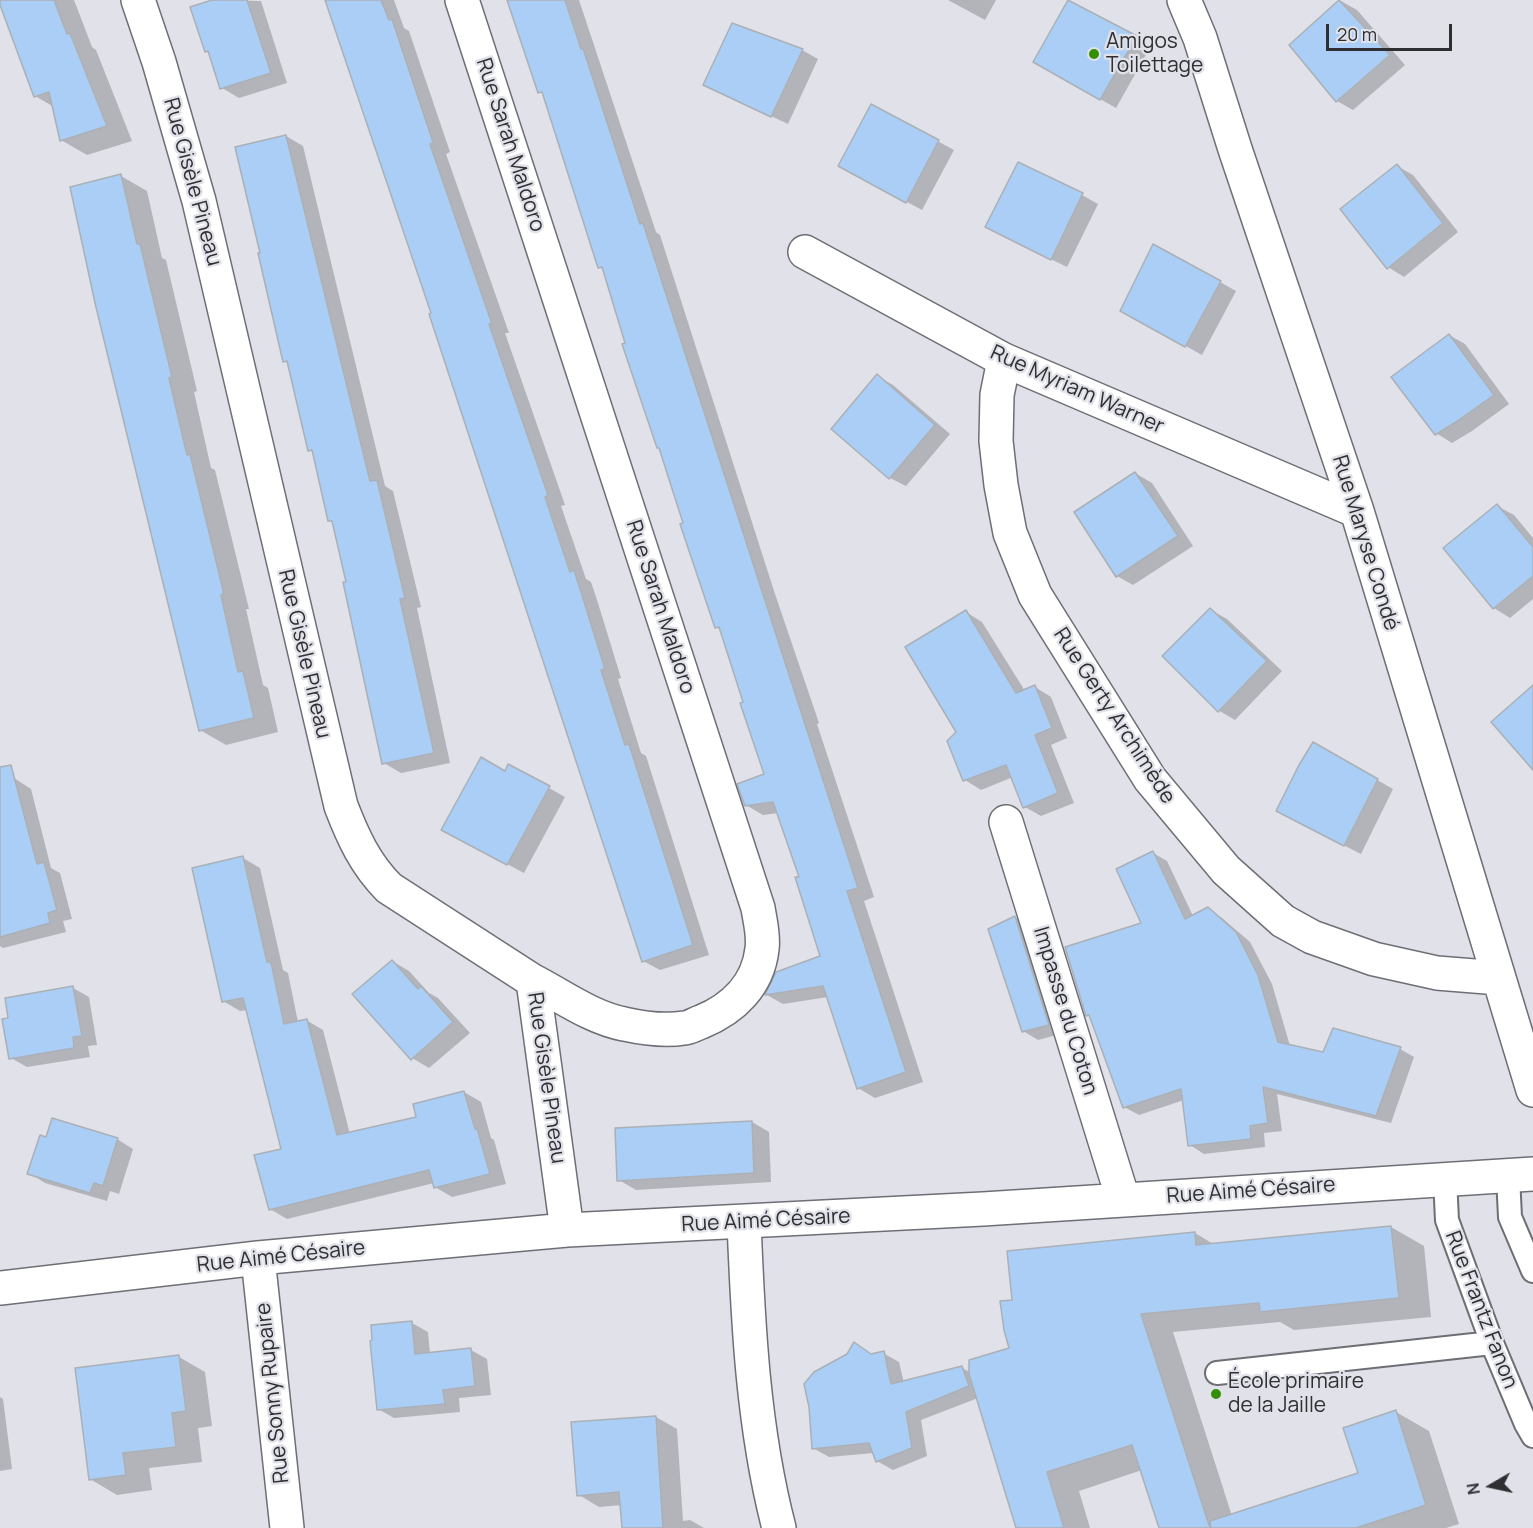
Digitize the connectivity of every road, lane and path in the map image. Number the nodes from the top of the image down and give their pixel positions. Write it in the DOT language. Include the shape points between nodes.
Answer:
graph roads {
  1 [pos="138,0"];
  2 [pos="462,0"];
  3 [pos="1184,0"];
  4 [pos="805,252"];
  5 [pos="1004,360"];
  6 [pos="1357,511"];
  7 [pos="1006,822"];
  8 [pos="1499,978"];
  9 [pos="533,981"];
  10 [pos="1533,1090"];
  11 [pos="1521,1175"];
  12 [pos="1445,1179"];
  13 [pos="1124,1199"];
  14 [pos="744,1222"];
  15 [pos="567,1230"];
  16 [pos="258,1257"];
  17 [pos="1533,1272"];
  18 [pos="0,1288"];
  19 [pos="1492,1344"];
  20 [pos="1217,1373"];
  21 [pos="1533,1436"];
  22 [pos="287,1528"];
  23 [pos="779,1528"];
  1 -- 9 [label="street, Rue Gisèle Pineau" via="199,201 333,776 352,836 375,874 389,888"];
  2 -- 9 [label="street, Rue Sarah Maldoro" via="762,930 758,970 747,990 731,1006 684,1028 624,1024 602,1018"];
  3 -- 6 [label="street, Rue Maryse Condé"];
  4 -- 5 [label="street, Rue Myriam Warner"];
  5 -- 6 [label="street, Rue Myriam Warner"];
  5 -- 8 [label="street, Rue Gerty Archimède" via="997,395 996,441 1010,533 1035,596 1150,779 1227,870 1283,921 1312,937 1374,959 1437,973"];
  6 -- 8 [label="street, Rue Maryse Condé"];
  7 -- 13 [label="street, Impasse du Coton"];
  8 -- 10 [label="street, Rue Maryse Condé"];
  9 -- 15 [label="street, Rue Gisèle Pineau"];
  11 -- 12 [label="street, Rue Aimé Césaire"];
  11 -- 17 [label="lane" via="1510,1217"];
  12 -- 13 [label="street, Rue Aimé Césaire"];
  12 -- 19 [label="lane, Rue Frantz Fanon" via="1447,1220"];
  13 -- 14 [label="street, Rue Aimé Césaire"];
  14 -- 15 [label="street, Rue Aimé Césaire"];
  14 -- 23 [label="street" via="749,1343"];
  15 -- 16 [label="street, Rue Aimé Césaire"];
  16 -- 18 [label="street, Rue Aimé Césaire"];
  16 -- 22 [label="street, Rue Sonny Rupaire"];
  19 -- 20 [label="lane"];
  19 -- 21 [label="lane, Rue Frantz Fanon"];
}
